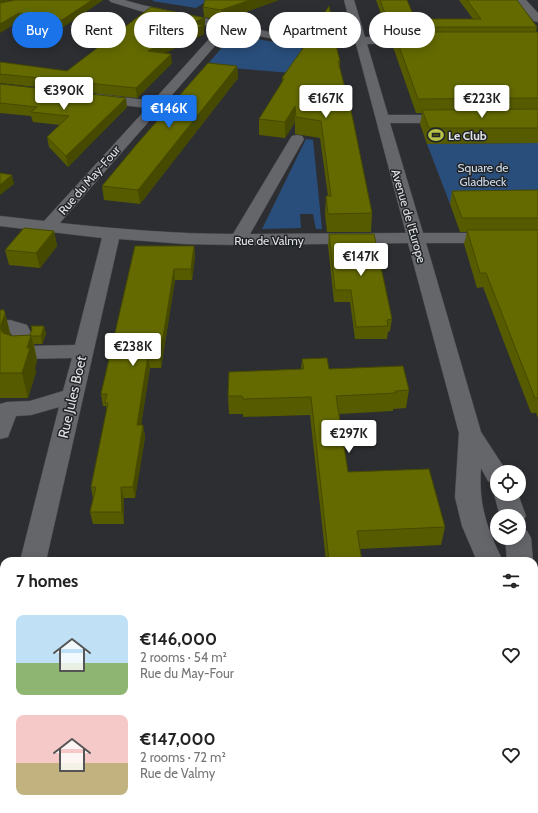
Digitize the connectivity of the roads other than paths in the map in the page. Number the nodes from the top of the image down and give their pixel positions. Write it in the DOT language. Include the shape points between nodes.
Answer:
graph roads {
  1 [pos="114,0"];
  2 [pos="349,0"];
  3 [pos="520,0"];
  4 [pos="353,12"];
  5 [pos="538,19"];
  6 [pos="206,23"];
  7 [pos="437,40"];
  8 [pos="361,41"];
  9 [pos="207,48"];
  10 [pos="85,97"];
  11 [pos="155,105"];
  12 [pos="382,119"];
  13 [pos="468,119"];
  14 [pos="297,139"];
  15 [pos="0,221"];
  16 [pos="49,225"];
  17 [pos="112,233"];
  18 [pos="538,238"];
  19 [pos="416,239"];
  20 [pos="238,240"];
  21 [pos="0,327"];
  22 [pos="83,351"];
  23 [pos="73,395"];
  24 [pos="0,431"];
  25 [pos="470,433"];
  26 [pos="491,465"];
  27 [pos="519,545"];
  28 [pos="34,557"];
  29 [pos="488,557"];
  30 [pos="520,557"];
  1 -- 6 [label="street"];
  2 -- 4 [label="street, Avenue de l'Europe"];
  3 -- 5 [label="street"];
  7 -- 8 [label="street"];
  8 -- 12 [label="street, Avenue de l'Europe"];
  9 -- 11 [label="street, Rue du May-Four"];
  10 -- 11 [label="street"];
  11 -- 16 [label="street, Rue du May-Four"];
  12 -- 13 [label="street"];
  12 -- 19 [label="street, Avenue de l'Europe"];
  14 -- 20 [label="street"];
  15 -- 16 [label="street, Rue de Valmy"];
  16 -- 17 [label="street, Rue de Valmy"];
  17 -- 20 [label="street, Rue de Valmy" via="172,239"];
  17 -- 22 [label="street, Rue Jules Boet"];
  18 -- 19 [label="street, Rue de Valmy"];
  19 -- 20 [label="street, Rue de Valmy"];
  19 -- 25 [label="street, Avenue de l'Europe"];
  21 -- 22 [label="street" via="20,329 23,337 18,353"];
  22 -- 23 [label="street, Rue Jules Boet"];
  23 -- 24 [label="street" via="31,408 7,409"];
  23 -- 28 [label="street, Rue Jules Boet"];
  25 -- 26 [label="street, Avenue de l'Europe"];
  25 -- 29 [label="street, Avenue de l'Europe" via="467,490 477,533"];
  27 -- 30 [label="street"];
}
